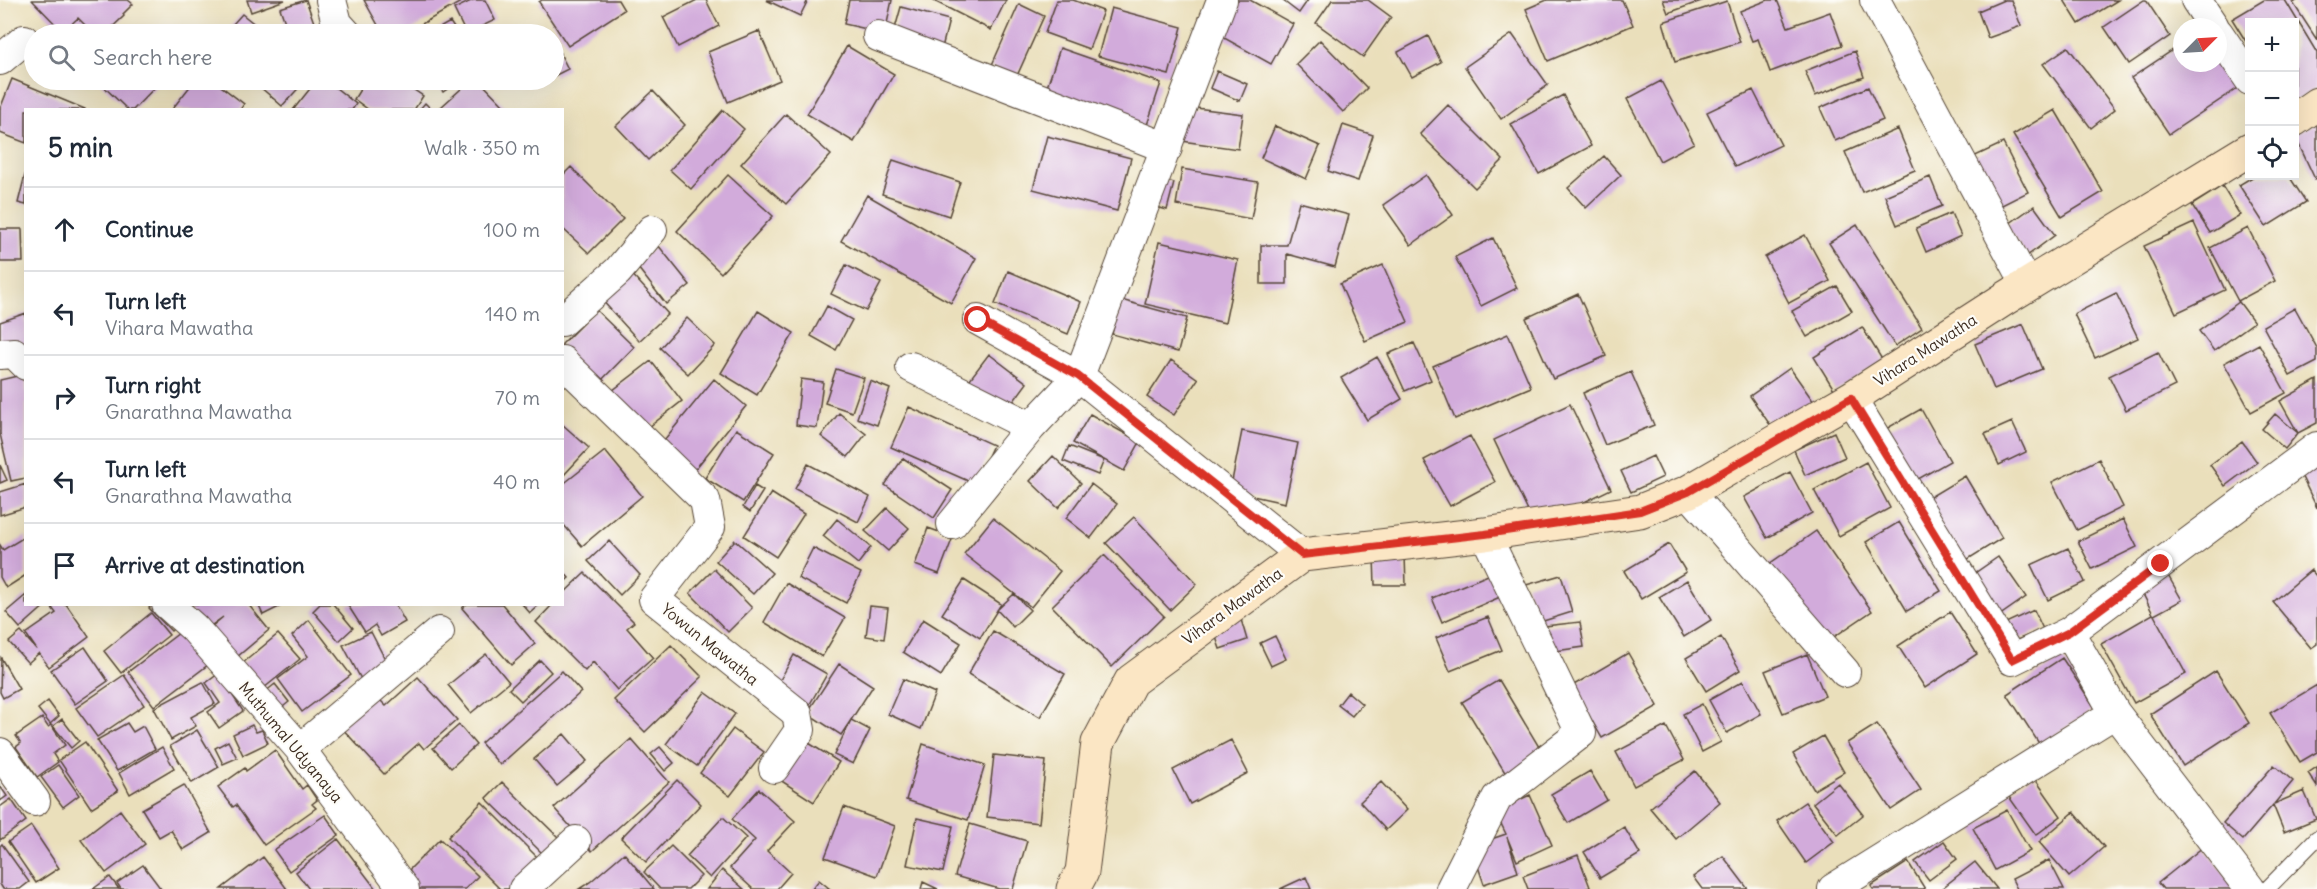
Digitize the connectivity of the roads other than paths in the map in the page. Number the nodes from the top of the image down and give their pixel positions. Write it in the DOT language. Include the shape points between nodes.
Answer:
graph roads {
  1 [pos="331,0"];
  2 [pos="1222,0"];
  3 [pos="1875,0"];
  4 [pos="2196,0"];
  5 [pos="2208,18"];
  6 [pos="338,24"];
  7 [pos="878,36"];
  8 [pos="24,40"];
  9 [pos="2227,46"];
  10 [pos="0,60"];
  11 [pos="2245,73"];
  12 [pos="2317,104"];
  13 [pos="2299,117"];
  14 [pos="1167,148"];
  15 [pos="2245,152"];
  16 [pos="652,230"];
  17 [pos="2027,285"];
  18 [pos="564,319"];
  19 [pos="978,320"];
  20 [pos="0,354"];
  21 [pos="24,363"];
  22 [pos="564,363"];
  23 [pos="911,367"];
  24 [pos="1078,376"];
  25 [pos="1851,398"];
  26 [pos="1031,427"];
  27 [pos="2317,447"];
  28 [pos="1688,492"];
  29 [pos="952,524"];
  30 [pos="1485,534"];
  31 [pos="1302,555"];
  32 [pos="169,606"];
  33 [pos="439,632"];
  34 [pos="2069,632"];
  35 [pos="1845,672"];
  36 [pos="2115,713"];
  37 [pos="300,749"];
  38 [pos="0,753"];
  39 [pos="774,768"];
  40 [pos="34,801"];
  41 [pos="2317,838"];
  42 [pos="576,841"];
  43 [pos="404,889"];
  44 [pos="524,889"];
  45 [pos="1073,889"];
  46 [pos="1451,889"];
  47 [pos="1833,889"];
  48 [pos="2250,889"];
  49 [pos="2267,889"];
  1 -- 6 [label="street"];
  2 -- 14 [label="street"];
  3 -- 17 [label="street"];
  4 -- 5 [label="street"];
  7 -- 14 [label="street"];
  8 -- 10 [label="street"];
  9 -- 11 [label="street"];
  12 -- 13 [label="street"];
  14 -- 24 [label="street"];
  15 -- 17 [label="street, Vihara Mawatha"];
  16 -- 18 [label="street" via="618,271"];
  17 -- 25 [label="street, Vihara Mawatha"];
  19 -- 24 [label="street"];
  20 -- 21 [label="street" via="14,353"];
  22 -- 39 [label="street, Yowun Mawatha" via="705,500 710,527 654,599 797,713 800,730"];
  23 -- 26 [label="street"];
  24 -- 26 [label="street"];
  24 -- 31 [label="street"];
  25 -- 28 [label="street, Vihara Mawatha"];
  25 -- 34 [label="street" via="2012,660"];
  26 -- 29 [label="street"];
  27 -- 34 [label="street"];
  28 -- 30 [label="street, Vihara Mawatha" via="1640,511"];
  28 -- 35 [label="street"];
  30 -- 31 [label="street, Vihara Mawatha"];
  30 -- 46 [label="street" via="1581,733 1497,798"];
  31 -- 45 [label="street, Vihara Mawatha" via="1131,681 1098,743 1082,872"];
  32 -- 37 [label="street, Muthumal Udyanaya" via="194,628"];
  33 -- 37 [label="street"];
  34 -- 36 [label="street"];
  36 -- 47 [label="street"];
  36 -- 48 [label="street"];
  37 -- 43 [label="street, Muthumal Udyanaya"];
  38 -- 40 [label="street"];
  41 -- 49 [label="lane"];
  42 -- 44 [label="street"];
}
